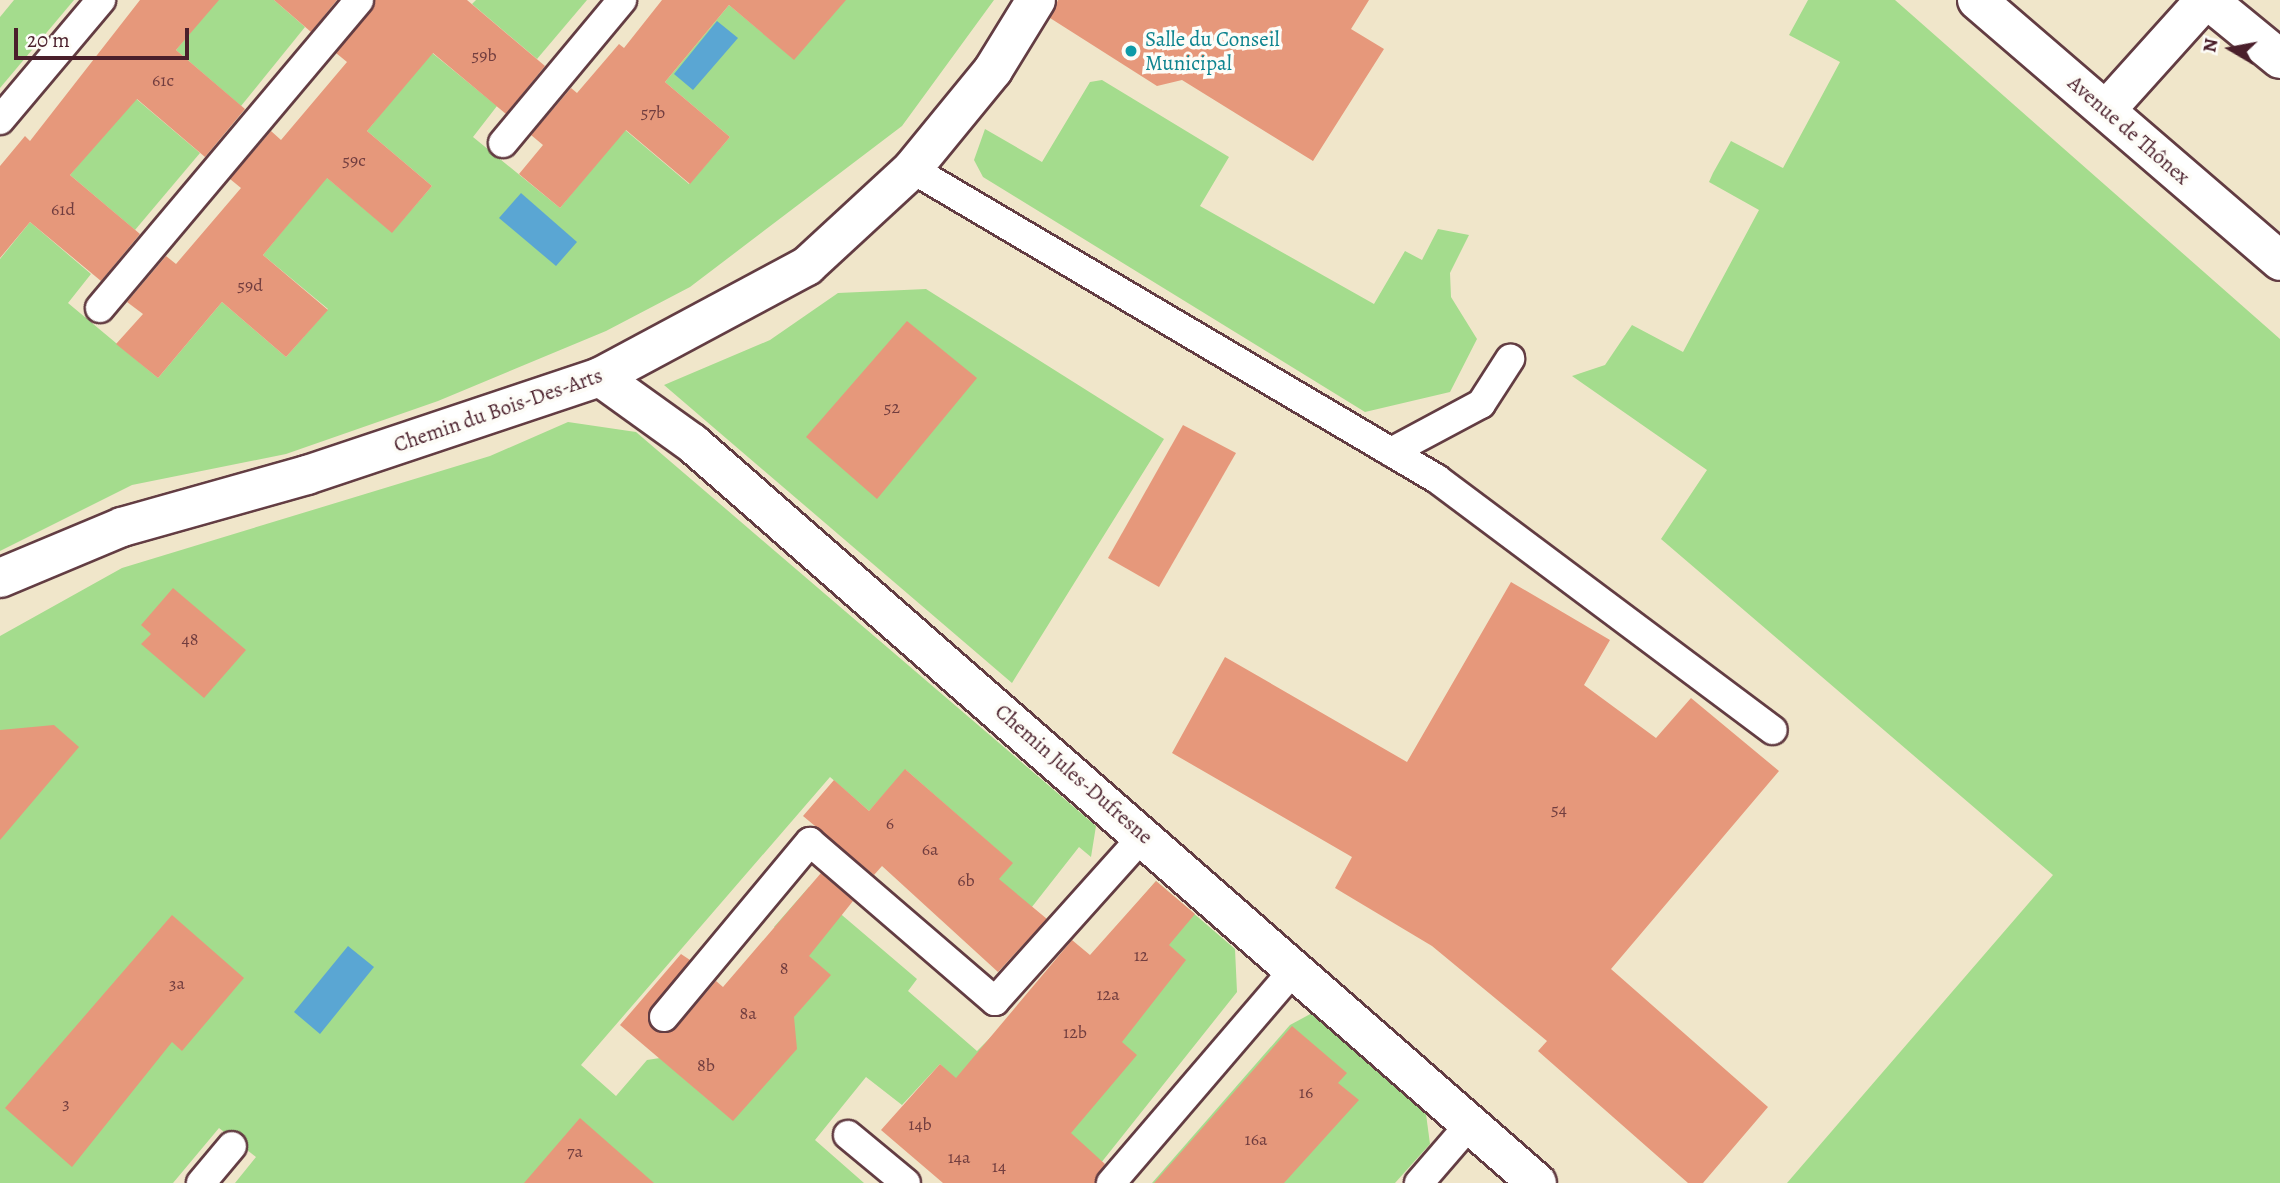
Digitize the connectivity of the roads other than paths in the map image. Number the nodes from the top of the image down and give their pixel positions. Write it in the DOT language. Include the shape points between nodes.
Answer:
graph roads {
  1 [pos="101,0"];
  2 [pos="359,0"];
  3 [pos="622,0"];
  4 [pos="1036,0"];
  5 [pos="1977,0"];
  6 [pos="2206,0"];
  7 [pos="2280,59"];
  8 [pos="2106,110"];
  9 [pos="0,120"];
  10 [pos="503,144"];
  11 [pos="912,169"];
  12 [pos="2280,261"];
  13 [pos="100,308"];
  14 [pos="1510,359"];
  15 [pos="600,377"];
  16 [pos="1391,452"];
  17 [pos="0,578"];
  18 [pos="1773,730"];
  19 [pos="1145,834"];
  20 [pos="1292,972"];
  21 [pos="664,1017"];
  22 [pos="1469,1125"];
  23 [pos="848,1135"];
  24 [pos="232,1146"];
  25 [pos="201,1183"];
  26 [pos="906,1183"];
  27 [pos="1111,1183"];
  28 [pos="1419,1183"];
  29 [pos="1537,1183"];
  1 -- 9 [label="lane"];
  2 -- 13 [label="lane"];
  3 -- 10 [label="lane"];
  4 -- 11 [label="street, Chemin du Bois-Des-Arts" via="993,70"];
  5 -- 8 [label="street, Avenue de Thônex"];
  6 -- 7 [label="street"];
  6 -- 8 [label="street"];
  8 -- 12 [label="street, Avenue de Thônex"];
  11 -- 15 [label="street, Chemin du Bois-Des-Arts" via="807,266"];
  11 -- 16 [label="lane"];
  14 -- 16 [label="lane" via="1481,404"];
  15 -- 17 [label="street, Chemin du Bois-Des-Arts" via="307,475 122,527"];
  15 -- 19 [label="street, Chemin Jules-Dufresne" via="692,443"];
  16 -- 18 [label="lane" via="1668,646"];
  19 -- 20 [label="street, Chemin Jules-Dufresne"];
  19 -- 21 [label="lane" via="995,1001 810,842"];
  20 -- 22 [label="street, Chemin Jules-Dufresne"];
  20 -- 27 [label="lane"];
  22 -- 28 [label="lane"];
  22 -- 29 [label="street, Chemin Jules-Dufresne"];
  23 -- 26 [label="lane"];
  24 -- 25 [label="lane"];
}
